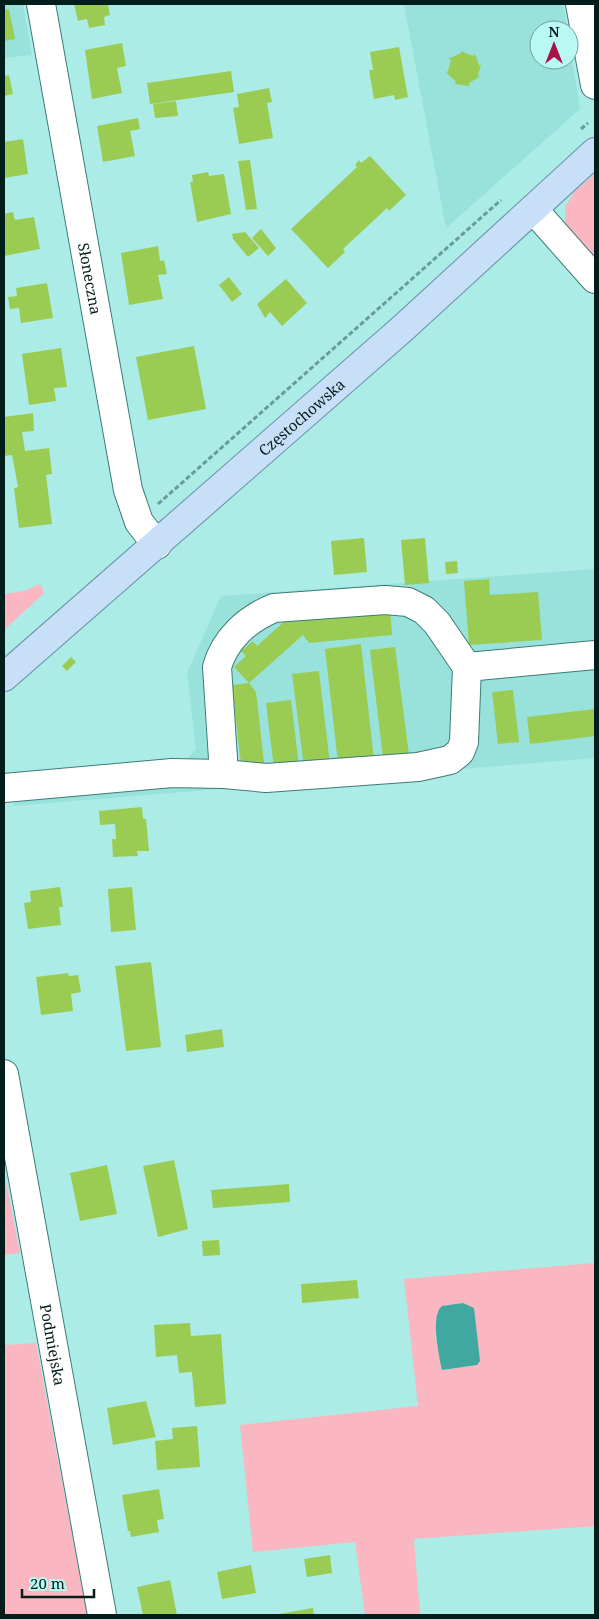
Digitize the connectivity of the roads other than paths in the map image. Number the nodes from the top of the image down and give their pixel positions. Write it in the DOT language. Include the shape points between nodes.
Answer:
graph roads {
  1 [pos="41,4"];
  2 [pos="580,4"];
  3 [pos="595,85"];
  4 [pos="595,152"];
  5 [pos="532,209"];
  6 [pos="595,279"];
  7 [pos="157,545"];
  8 [pos="595,656"];
  9 [pos="466,667"];
  10 [pos="4,677"];
  11 [pos="224,774"];
  12 [pos="4,788"];
  13 [pos="4,1074"];
  14 [pos="102,1615"];
  1 -- 7 [label="street, Słoneczna" via="128,490 139,522"];
  2 -- 3 [label="street"];
  4 -- 5 [label="main road, Częstochowska"];
  5 -- 6 [label="street"];
  5 -- 7 [label="main road, Częstochowska"];
  7 -- 10 [label="main road, Częstochowska"];
  8 -- 9 [label="street"];
  9 -- 11 [label="street" via="464,742 460,752 450,760 418,767 266,778"];
  9 -- 11 [label="street" via="436,623 424,610 408,602 385,600 274,608 260,614 229,640 221,651 217,667"];
  11 -- 12 [label="street" via="172,773"];
  13 -- 14 [label="street, Podmiejska"];
}
